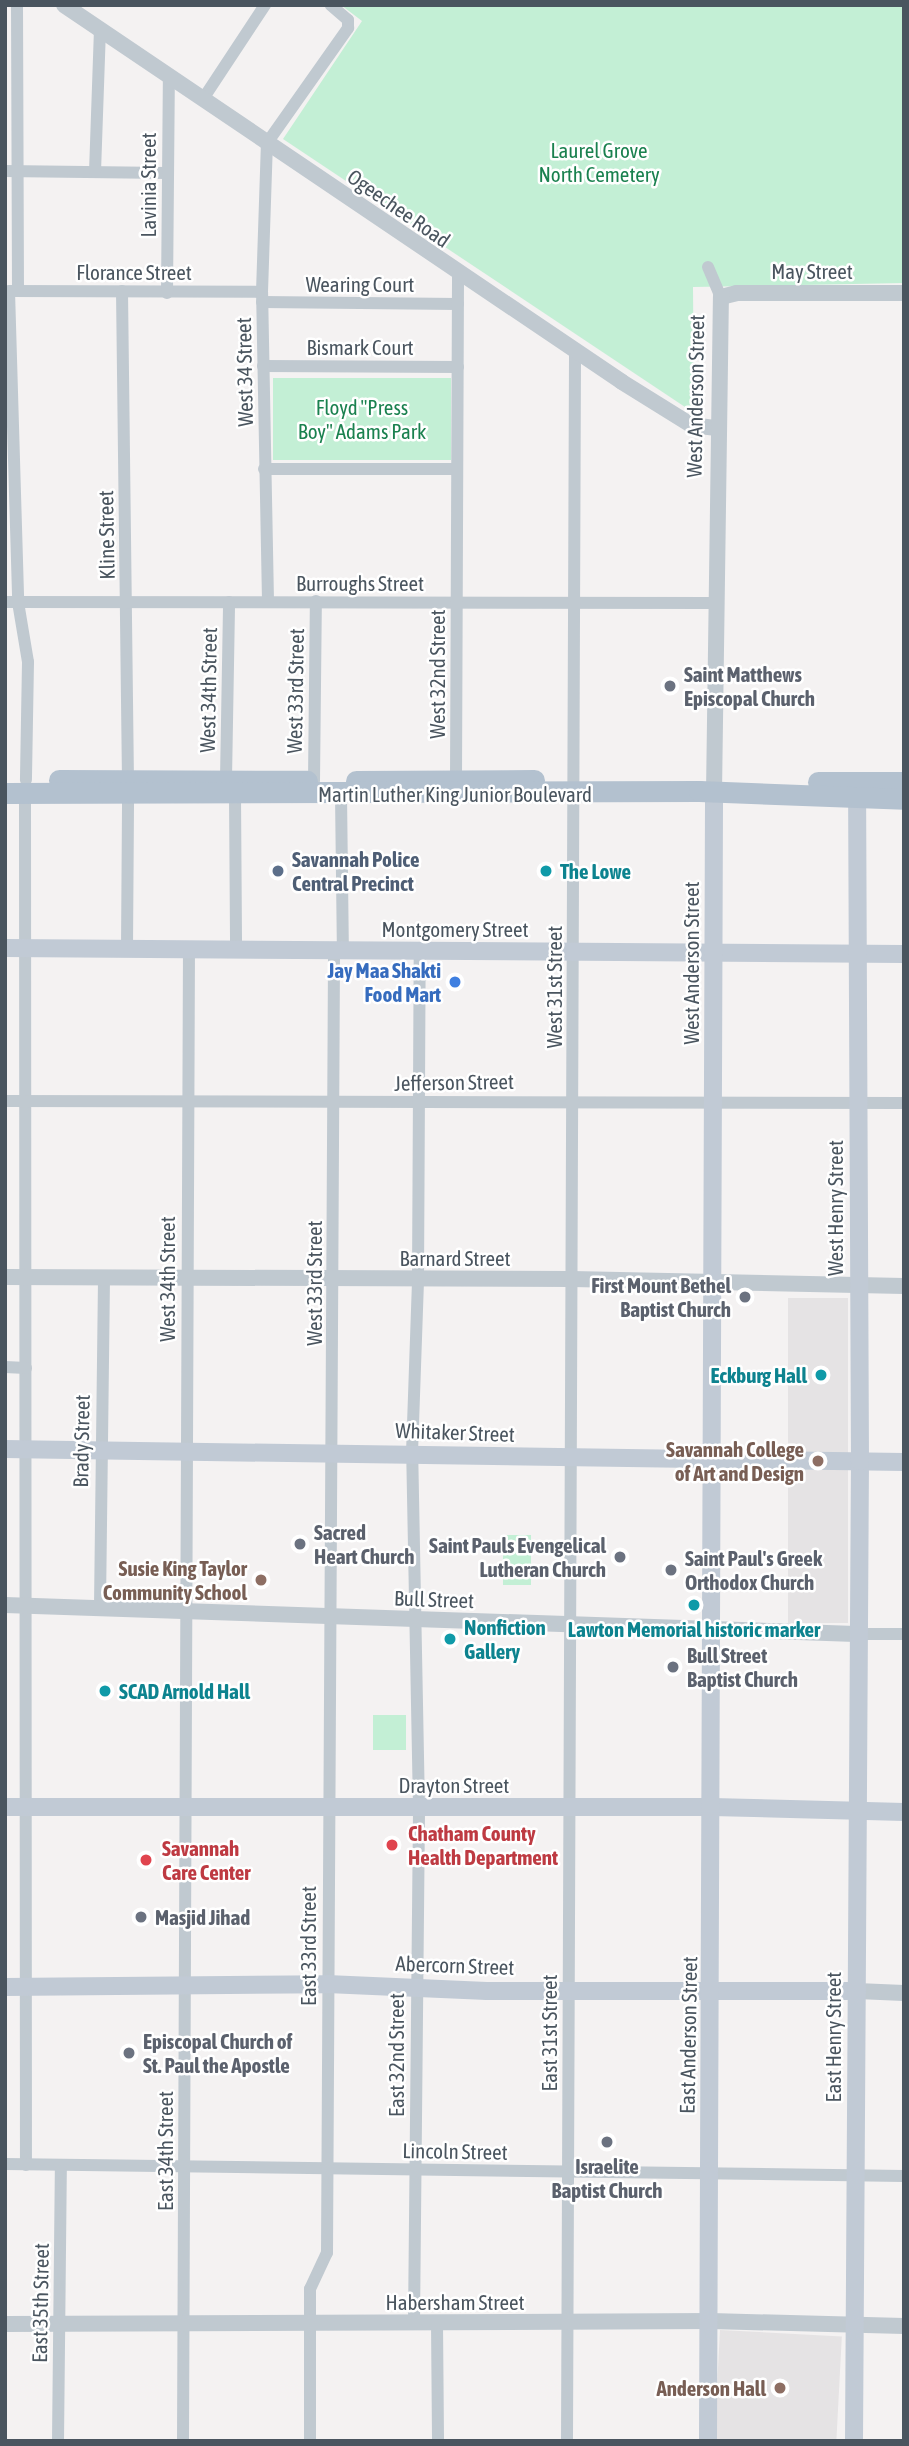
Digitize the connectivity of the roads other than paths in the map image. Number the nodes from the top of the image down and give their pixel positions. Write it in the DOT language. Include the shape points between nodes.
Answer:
graph roads {
  1 [pos="17,5"];
  2 [pos="64,5"];
  3 [pos="265,5"];
  4 [pos="331,5"];
  5 [pos="100,31"];
  6 [pos="10,57"];
  7 [pos="169,78"];
  8 [pos="203,99"];
  9 [pos="267,143"];
  10 [pos="11,171"];
  11 [pos="95,172"];
  12 [pos="166,173"];
  13 [pos="708,267"];
  14 [pos="458,275"];
  15 [pos="11,291"];
  16 [pos="122,292"];
  17 [pos="167,293"];
  18 [pos="904,293"];
  19 [pos="262,297"];
  20 [pos="721,297"];
  21 [pos="458,304"];
  22 [pos="575,349"];
  23 [pos="263,366"];
  24 [pos="458,367"];
  25 [pos="717,428"];
  26 [pos="264,469"];
  27 [pos="457,469"];
  28 [pos="126,601"];
  29 [pos="268,601"];
  30 [pos="316,601"];
  31 [pos="12,602"];
  32 [pos="229,602"];
  33 [pos="456,603"];
  34 [pos="714,603"];
  35 [pos="574,604"];
  36 [pos="456,779"];
  37 [pos="314,781"];
  38 [pos="904,782"];
  39 [pos="714,785"];
  40 [pos="16,786"];
  41 [pos="128,786"];
  42 [pos="231,787"];
  43 [pos="574,787"];
  44 [pos="858,791"];
  45 [pos="341,795"];
  46 [pos="904,799"];
  47 [pos="5,948"];
  48 [pos="27,948"];
  49 [pos="127,949"];
  50 [pos="189,950"];
  51 [pos="236,950"];
  52 [pos="338,951"];
  53 [pos="420,951"];
  54 [pos="573,952"];
  55 [pos="859,952"];
  56 [pos="713,954"];
  57 [pos="904,954"];
  58 [pos="573,1100"];
  59 [pos="714,1100"];
  60 [pos="5,1101"];
  61 [pos="28,1101"];
  62 [pos="188,1102"];
  63 [pos="858,1102"];
  64 [pos="333,1103"];
  65 [pos="419,1103"];
  66 [pos="904,1103"];
  67 [pos="5,1277"];
  68 [pos="26,1277"];
  69 [pos="104,1277"];
  70 [pos="184,1278"];
  71 [pos="333,1278"];
  72 [pos="418,1279"];
  73 [pos="572,1279"];
  74 [pos="711,1281"];
  75 [pos="858,1282"];
  76 [pos="904,1286"];
  77 [pos="5,1367"];
  78 [pos="26,1368"];
  79 [pos="5,1448"];
  80 [pos="26,1449"];
  81 [pos="99,1450"];
  82 [pos="186,1450"];
  83 [pos="334,1452"];
  84 [pos="412,1452"];
  85 [pos="572,1457"];
  86 [pos="713,1459"];
  87 [pos="860,1461"];
  88 [pos="904,1462"];
  89 [pos="5,1605"];
  90 [pos="27,1606"];
  91 [pos="100,1606"];
  92 [pos="184,1609"];
  93 [pos="330,1615"];
  94 [pos="415,1619"];
  95 [pos="572,1626"];
  96 [pos="710,1630"];
  97 [pos="856,1634"];
  98 [pos="904,1634"];
  99 [pos="5,1807"];
  100 [pos="26,1807"];
  101 [pos="712,1807"];
  102 [pos="184,1808"];
  103 [pos="328,1808"];
  104 [pos="418,1808"];
  105 [pos="571,1808"];
  106 [pos="858,1811"];
  107 [pos="904,1812"];
  108 [pos="327,1984"];
  109 [pos="415,1986"];
  110 [pos="5,1987"];
  111 [pos="26,1987"];
  112 [pos="185,1989"];
  113 [pos="856,1991"];
  114 [pos="569,1992"];
  115 [pos="710,1993"];
  116 [pos="904,1993"];
  117 [pos="5,2164"];
  118 [pos="26,2165"];
  119 [pos="61,2165"];
  120 [pos="184,2167"];
  121 [pos="327,2168"];
  122 [pos="415,2170"];
  123 [pos="568,2172"];
  124 [pos="709,2175"];
  125 [pos="855,2175"];
  126 [pos="904,2176"];
  127 [pos="710,2321"];
  128 [pos="59,2322"];
  129 [pos="183,2322"];
  130 [pos="5,2323"];
  131 [pos="309,2323"];
  132 [pos="414,2323"];
  133 [pos="438,2323"];
  134 [pos="567,2323"];
  135 [pos="854,2325"];
  136 [pos="904,2326"];
  137 [pos="58,2441"];
  138 [pos="183,2441"];
  139 [pos="310,2441"];
  140 [pos="438,2441"];
  141 [pos="567,2441"];
  142 [pos="708,2441"];
  143 [pos="854,2441"];
  1 -- 6 [label="street"];
  2 -- 5 [label="street, Ogeechee Road"];
  3 -- 8 [label="street"];
  4 -- 9 [label="street" via="348,20 348,28"];
  5 -- 7 [label="street, Ogeechee Road"];
  5 -- 11 [label="street"];
  6 -- 10 [label="street"];
  7 -- 8 [label="street, Ogeechee Road"];
  7 -- 12 [label="street, Lavinia Street"];
  8 -- 9 [label="street, Ogeechee Road"];
  9 -- 14 [label="street, Ogeechee Road"];
  9 -- 19 [label="street, West 34 Street"];
  10 -- 11 [label="street"];
  10 -- 15 [label="street"];
  11 -- 12 [label="street"];
  12 -- 17 [label="street, Lavinia Street"];
  13 -- 20 [label="street"];
  14 -- 21 [label="street, West 32nd Street"];
  14 -- 22 [label="street, Ogeechee Road"];
  15 -- 16 [label="street, Florance Street"];
  15 -- 31 [label="street"];
  16 -- 17 [label="street, Florance Street"];
  16 -- 28 [label="street, Kline Street"];
  17 -- 19 [label="street, Florance Street"];
  18 -- 20 [label="street, May Street" via="737,293"];
  19 -- 21 [label="street, Wearing Court"];
  19 -- 23 [label="street, West 34 Street"];
  20 -- 25 [label="street, West Anderson Street"];
  21 -- 24 [label="street, West 32nd Street"];
  22 -- 25 [label="street, Ogeechee Road" via="691,425"];
  22 -- 35 [label="street, West 31st Street"];
  23 -- 24 [label="street, Bismark Court"];
  23 -- 26 [label="street, West 34 Street"];
  24 -- 27 [label="street, West 32nd Street"];
  25 -- 34 [label="street, West Anderson Street"];
  26 -- 27 [label="street"];
  26 -- 29 [label="street, West 34 Street"];
  27 -- 33 [label="street, West 32nd Street"];
  28 -- 31 [label="street, Burroughs Street"];
  28 -- 32 [label="street, Burroughs Street"];
  28 -- 41 [label="street, Kline Street"];
  29 -- 30 [label="street, Burroughs Street"];
  29 -- 32 [label="street, Burroughs Street"];
  30 -- 33 [label="street, Burroughs Street"];
  30 -- 37 [label="street, West 33rd Street"];
  31 -- 40 [label="street" via="28,662"];
  32 -- 42 [label="street, West 34th Street"];
  33 -- 35 [label="street, Burroughs Street"];
  33 -- 36 [label="street, West 32nd Street"];
  34 -- 35 [label="street, Burroughs Street"];
  34 -- 39 [label="street, West Anderson Street"];
  35 -- 43 [label="street, West 31st Street"];
  36 -- 37 [label="main road, Martin Luther King Junior Boulevard"];
  36 -- 43 [label="main road, Martin Luther King Junior Boulevard"];
  37 -- 42 [label="main road, Martin Luther King Junior Boulevard"];
  38 -- 44 [label="main road, Martin Luther King Junior Boulevard"];
  39 -- 43 [label="main road, Martin Luther King Junior Boulevard"];
  39 -- 44 [label="main road, Martin Luther King Junior Boulevard"];
  39 -- 56 [label="main road, West Anderson Street"];
  40 -- 41 [label="main road, Martin Luther King Junior Boulevard"];
  40 -- 48 [label="street"];
  41 -- 42 [label="main road, Martin Luther King Junior Boulevard"];
  41 -- 49 [label="street, Kline Street"];
  42 -- 45 [label="main road, Martin Luther King Junior Boulevard"];
  42 -- 51 [label="street, West 34th Street"];
  43 -- 45 [label="main road, Martin Luther King Junior Boulevard"];
  43 -- 54 [label="street, West 31st Street"];
  44 -- 46 [label="main road, Martin Luther King Junior Boulevard"];
  44 -- 55 [label="main road, West Henry Street"];
  45 -- 52 [label="street, West 33rd Street"];
  47 -- 48 [label="main road, Montgomery Street"];
  48 -- 49 [label="main road, Montgomery Street"];
  48 -- 61 [label="street"];
  49 -- 50 [label="main road, Montgomery Street"];
  50 -- 51 [label="main road, Montgomery Street"];
  50 -- 62 [label="street, West 34th Street"];
  51 -- 52 [label="main road, Montgomery Street"];
  52 -- 53 [label="main road, Montgomery Street"];
  52 -- 64 [label="street, West 33rd Street"];
  53 -- 54 [label="main road, Montgomery Street"];
  53 -- 65 [label="street"];
  54 -- 56 [label="main road, Montgomery Street"];
  54 -- 58 [label="street, West 31st Street"];
  55 -- 56 [label="main road, Montgomery Street"];
  55 -- 57 [label="main road, Montgomery Street"];
  55 -- 63 [label="main road, West Henry Street"];
  56 -- 59 [label="main road, West Anderson Street"];
  58 -- 59 [label="street, Jefferson Street"];
  58 -- 65 [label="street, Jefferson Street"];
  58 -- 73 [label="street, West 31st Street"];
  59 -- 63 [label="street, Jefferson Street"];
  59 -- 74 [label="main road, West Anderson Street"];
  60 -- 61 [label="street, Jefferson Street"];
  61 -- 62 [label="street, Jefferson Street"];
  61 -- 68 [label="street"];
  62 -- 64 [label="street, Jefferson Street"];
  62 -- 70 [label="street, West 34th Street"];
  63 -- 66 [label="street, Jefferson Street"];
  63 -- 75 [label="main road, West Henry Street"];
  64 -- 65 [label="street, Jefferson Street"];
  64 -- 71 [label="street, West 33rd Street"];
  65 -- 72 [label="street"];
  67 -- 68 [label="street, Barnard Street"];
  68 -- 69 [label="street, Barnard Street"];
  68 -- 78 [label="street"];
  69 -- 70 [label="street, Barnard Street"];
  69 -- 81 [label="street, Brady Street"];
  70 -- 71 [label="street, Barnard Street"];
  70 -- 82 [label="street, West 34th Street"];
  71 -- 72 [label="street, Barnard Street"];
  71 -- 83 [label="street, West 33rd Street"];
  72 -- 73 [label="street, Barnard Street"];
  72 -- 84 [label="street"];
  73 -- 74 [label="street, Barnard Street"];
  73 -- 85 [label="street, West 31st Street"];
  74 -- 75 [label="street, Barnard Street"];
  74 -- 86 [label="main road, West Anderson Street"];
  75 -- 76 [label="street, Barnard Street"];
  75 -- 87 [label="main road, West Henry Street"];
  77 -- 78 [label="street"];
  78 -- 80 [label="street"];
  79 -- 80 [label="main road, Whitaker Street"];
  80 -- 81 [label="main road, Whitaker Street"];
  80 -- 90 [label="street"];
  81 -- 82 [label="main road, Whitaker Street"];
  81 -- 91 [label="street, Brady Street"];
  82 -- 83 [label="main road, Whitaker Street"];
  82 -- 92 [label="street, West 34th Street"];
  83 -- 84 [label="main road, Whitaker Street"];
  83 -- 93 [label="street, West 33rd Street"];
  84 -- 85 [label="main road, Whitaker Street"];
  84 -- 94 [label="street"];
  85 -- 86 [label="main road, Whitaker Street"];
  85 -- 95 [label="street, West 31st Street"];
  86 -- 87 [label="main road, Whitaker Street"];
  86 -- 96 [label="main road, West Anderson Street"];
  87 -- 88 [label="main road, Whitaker Street"];
  87 -- 97 [label="main road, West Henry Street"];
  89 -- 90 [label="street, Bull Street"];
  90 -- 91 [label="street, Bull Street"];
  90 -- 100 [label="street"];
  91 -- 92 [label="street, Bull Street"];
  92 -- 93 [label="street, Bull Street"];
  92 -- 102 [label="street, East 34th Street"];
  93 -- 94 [label="street, Bull Street"];
  93 -- 103 [label="street, East 33rd Street"];
  94 -- 95 [label="street, Bull Street"];
  94 -- 104 [label="street, East 32nd Street"];
  95 -- 96 [label="street, Bull Street"];
  95 -- 105 [label="street, East 31st Street"];
  96 -- 97 [label="street, Bull Street"];
  96 -- 101 [label="main road, East Anderson Street"];
  97 -- 98 [label="street, Bull Street"];
  97 -- 106 [label="main road, East Henry Street"];
  99 -- 100 [label="main road, Drayton Street"];
  100 -- 102 [label="main road, Drayton Street"];
  100 -- 111 [label="street"];
  101 -- 105 [label="main road, Drayton Street"];
  101 -- 106 [label="main road, Drayton Street"];
  101 -- 115 [label="main road, East Anderson Street"];
  102 -- 103 [label="main road, Drayton Street"];
  102 -- 112 [label="street, East 34th Street"];
  103 -- 104 [label="main road, Drayton Street"];
  103 -- 108 [label="street, East 33rd Street"];
  104 -- 105 [label="main road, Drayton Street"];
  104 -- 109 [label="street, East 32nd Street"];
  105 -- 114 [label="street, East 31st Street"];
  106 -- 107 [label="main road, Drayton Street"];
  106 -- 113 [label="main road, East Henry Street"];
  108 -- 109 [label="main road, Abercorn Street"];
  108 -- 112 [label="main road, Abercorn Street"];
  108 -- 121 [label="street, East 33rd Street"];
  109 -- 114 [label="main road, Abercorn Street"];
  109 -- 122 [label="street, East 32nd Street"];
  110 -- 111 [label="main road, Abercorn Street"];
  111 -- 112 [label="main road, Abercorn Street"];
  111 -- 118 [label="street"];
  112 -- 120 [label="street, East 34th Street"];
  113 -- 115 [label="main road, Abercorn Street"];
  113 -- 116 [label="street, Abercorn Street"];
  113 -- 125 [label="main road, East Henry Street"];
  114 -- 115 [label="main road, Abercorn Street"];
  114 -- 123 [label="street, East 31st Street"];
  115 -- 124 [label="main road, East Anderson Street"];
  117 -- 118 [label="street, Lincoln Street"];
  118 -- 119 [label="street, Lincoln Street"];
  119 -- 120 [label="street, Lincoln Street"];
  119 -- 128 [label="street, East 35th Street"];
  120 -- 121 [label="street, Lincoln Street"];
  120 -- 129 [label="street, East 34th Street"];
  121 -- 122 [label="street, Lincoln Street"];
  121 -- 131 [label="street, East 33rd Street" via="327,2253 310,2289"];
  122 -- 123 [label="street, Lincoln Street"];
  122 -- 132 [label="street, East 32nd Street"];
  123 -- 124 [label="street, Lincoln Street"];
  123 -- 134 [label="street, East 31st Street"];
  124 -- 125 [label="street, Lincoln Street"];
  124 -- 127 [label="main road, East Anderson Street"];
  125 -- 126 [label="street, Lincoln Street"];
  125 -- 135 [label="main road, East Henry Street"];
  127 -- 134 [label="street, Habersham Street"];
  127 -- 135 [label="street, Habersham Street"];
  127 -- 142 [label="main road, East Anderson Street"];
  128 -- 129 [label="street, Habersham Street"];
  128 -- 130 [label="street, Habersham Street"];
  128 -- 137 [label="street, East 35th Street"];
  129 -- 131 [label="street, Habersham Street"];
  129 -- 138 [label="street, East 34th Street"];
  131 -- 132 [label="street, Habersham Street"];
  131 -- 139 [label="street, East 33rd Street"];
  132 -- 133 [label="street, Habersham Street"];
  133 -- 134 [label="street, Habersham Street"];
  133 -- 140 [label="street"];
  134 -- 141 [label="street, East 31st Street"];
  135 -- 136 [label="street, Habersham Street"];
  135 -- 143 [label="main road, East Henry Street"];
}
